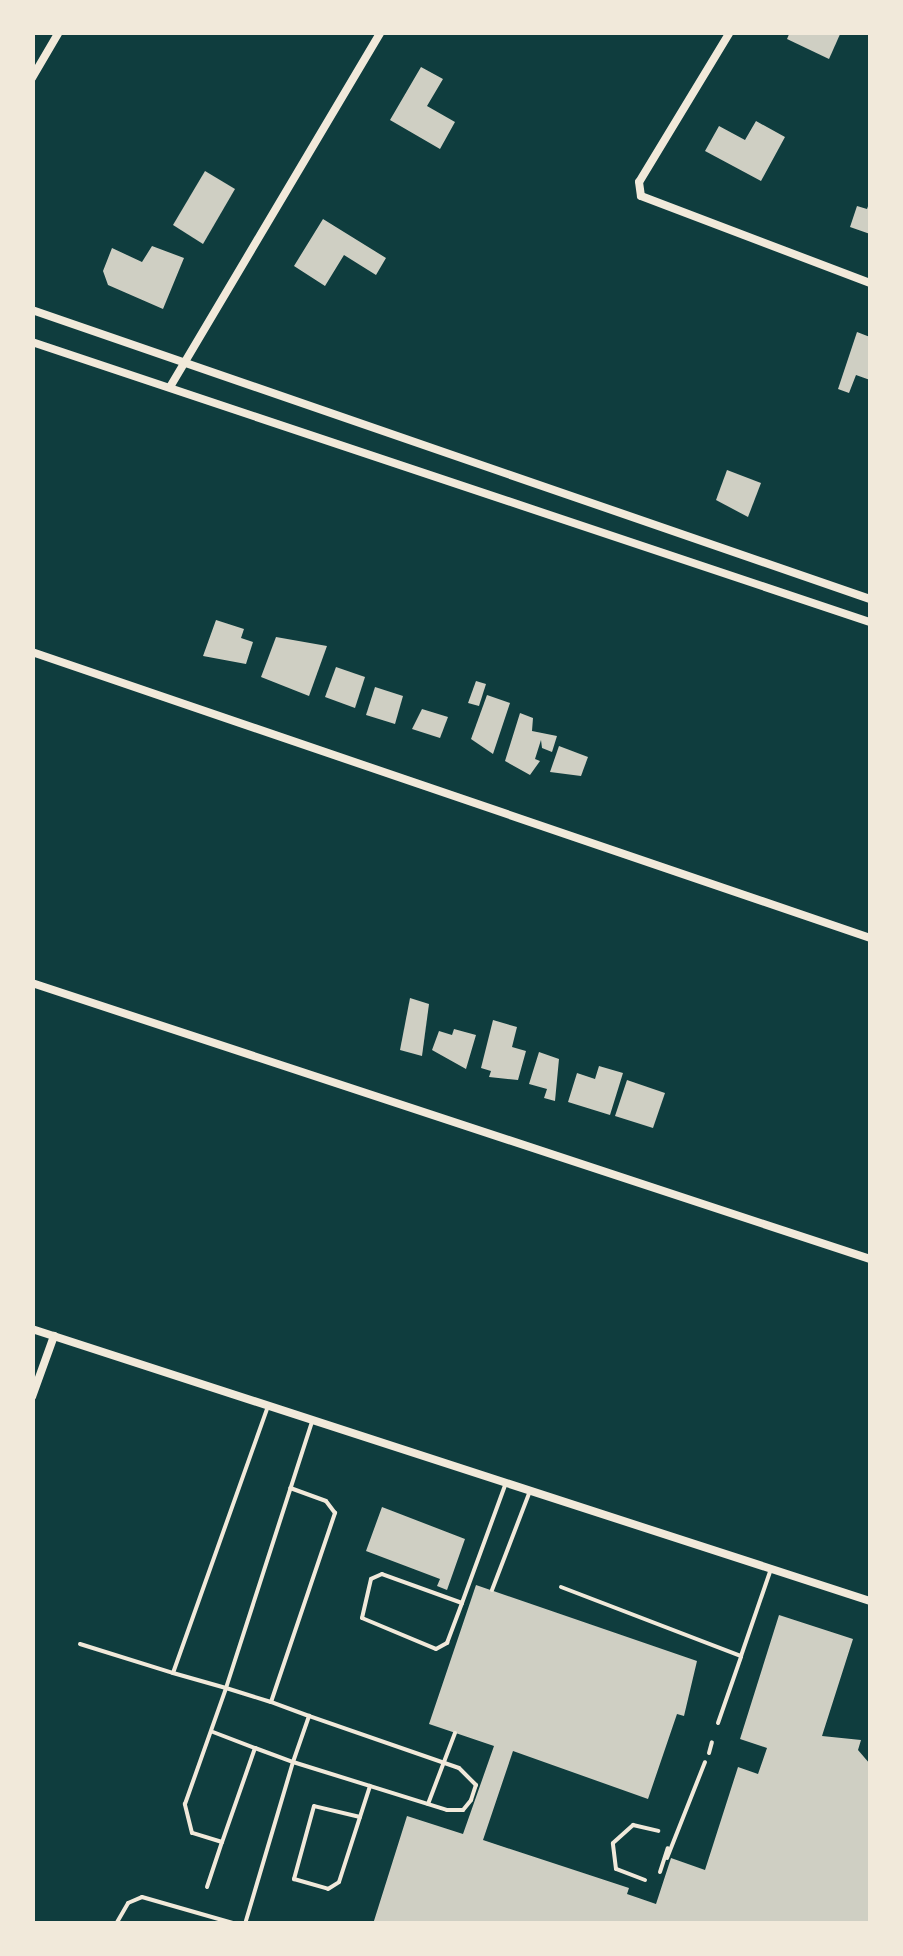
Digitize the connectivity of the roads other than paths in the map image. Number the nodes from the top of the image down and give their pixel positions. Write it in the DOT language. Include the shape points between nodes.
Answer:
graph roads {
  1 [pos="59,32"];
  2 [pos="381,32"];
  3 [pos="730,32"];
  4 [pos="32,78"];
  5 [pos="870,282"];
  6 [pos="32,310"];
  7 [pos="32,342"];
  8 [pos="186,359"];
  9 [pos="170,387"];
  10 [pos="870,599"];
  11 [pos="870,622"];
  12 [pos="32,652"];
  13 [pos="870,938"];
  14 [pos="32,983"];
  15 [pos="870,1259"];
  16 [pos="32,1329"];
  17 [pos="54,1336"];
  18 [pos="32,1397"];
  19 [pos="268,1406"];
  20 [pos="312,1420"];
  21 [pos="506,1483"];
  22 [pos="290,1488"];
  23 [pos="530,1491"];
  24 [pos="771,1569"];
  25 [pos="561,1587"];
  26 [pos="494,1591"];
  27 [pos="870,1601"];
  28 [pos="462,1603"];
  29 [pos="80,1644"];
  30 [pos="741,1656"];
  31 [pos="174,1672"];
  32 [pos="226,1688"];
  33 [pos="271,1702"];
  34 [pos="309,1716"];
  35 [pos="718,1724"];
  36 [pos="211,1731"];
  37 [pos="453,1734"];
  38 [pos="712,1742"];
  39 [pos="255,1748"];
  40 [pos="708,1753"];
  41 [pos="293,1762"];
  42 [pos="442,1762"];
  43 [pos="706,1762"];
  44 [pos="370,1786"];
  45 [pos="428,1804"];
  46 [pos="360,1816"];
  47 [pos="658,1832"];
  48 [pos="222,1842"];
  49 [pos="668,1848"];
  50 [pos="667,1858"];
  51 [pos="660,1872"];
  52 [pos="645,1880"];
  53 [pos="208,1887"];
  54 [pos="116,1924"];
  55 [pos="236,1924"];
  56 [pos="245,1924"];
  57 [pos="296,1924"];
  58 [pos="314,1924"];
  1 -- 4 [label="street"];
  2 -- 8 [label="street"];
  3 -- 5 [label="street" via="639,182 641,196"];
  6 -- 8 [label="street"];
  7 -- 9 [label="street"];
  8 -- 9 [label="street"];
  8 -- 10 [label="street"];
  9 -- 11 [label="street"];
  12 -- 13 [label="street"];
  14 -- 15 [label="street"];
  16 -- 17 [label="street"];
  17 -- 18 [label="street"];
  17 -- 19 [label="street"];
  19 -- 20 [label="street"];
  19 -- 31 [label="lane"];
  20 -- 21 [label="street"];
  20 -- 22 [label="lane"];
  21 -- 23 [label="street"];
  21 -- 28 [label="lane"];
  22 -- 32 [label="lane"];
  22 -- 33 [label="lane" via="326,1501 335,1513"];
  23 -- 24 [label="street"];
  23 -- 26 [label="lane"];
  24 -- 27 [label="street"];
  24 -- 30 [label="lane"];
  25 -- 30 [label="lane"];
  28 -- 28 [label="lane" via="446,1643 436,1650 362,1618 371,1580 382,1574"];
  29 -- 31 [label="lane"];
  30 -- 35 [label="lane"];
  31 -- 32 [label="lane"];
  32 -- 33 [label="lane"];
  32 -- 36 [label="lane"];
  33 -- 34 [label="lane"];
  34 -- 41 [label="lane"];
  34 -- 42 [label="lane"];
  36 -- 39 [label="lane"];
  36 -- 48 [label="lane" via="186,1820 192,1833"];
  37 -- 42 [label="lane"];
  38 -- 40 [label="lane"];
  39 -- 41 [label="lane"];
  39 -- 48 [label="lane"];
  41 -- 44 [label="lane"];
  41 -- 56 [label="lane"];
  42 -- 45 [label="lane"];
  42 -- 45 [label="lane" via="471,1775 472,1800 463,1810"];
  43 -- 50 [label="lane"];
  44 -- 45 [label="lane"];
  44 -- 46 [label="lane"];
  46 -- 46 [label="lane" via="339,1882 328,1889 294,1879 314,1806 322,1802"];
  47 -- 52 [label="lane" via="632,1825 613,1842 616,1869"];
  48 -- 53 [label="lane"];
  49 -- 50 [label="lane"];
  50 -- 51 [label="lane"];
  54 -- 55 [label="lane" via="128,1904 142,1898"];
  57 -- 58 [label="lane"];
}
